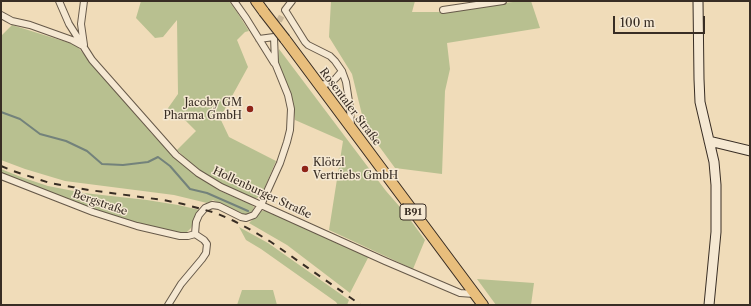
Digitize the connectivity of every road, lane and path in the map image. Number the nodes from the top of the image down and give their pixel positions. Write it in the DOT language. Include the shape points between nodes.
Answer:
graph roads {
  1 [pos="58,1"];
  2 [pos="84,1"];
  3 [pos="234,1"];
  4 [pos="256,1"];
  5 [pos="292,1"];
  6 [pos="503,1"];
  7 [pos="698,1"];
  8 [pos="443,10"];
  9 [pos="1,15"];
  10 [pos="259,39"];
  11 [pos="84,46"];
  12 [pos="274,63"];
  13 [pos="342,71"];
  14 [pos="319,85"];
  15 [pos="352,129"];
  16 [pos="709,141"];
  17 [pos="750,151"];
  18 [pos="1,176"];
  19 [pos="261,204"];
  20 [pos="195,234"];
  21 [pos="474,294"];
  22 [pos="168,305"];
  23 [pos="483,305"];
  24 [pos="709,305"];
  1 -- 11 [label="street"];
  2 -- 11 [label="street, Hollenburger Straße" via="81,24"];
  3 -- 10 [label="street"];
  4 -- 14 [label="main road, Rosentaler Straße / B91, bridge"];
  5 -- 13 [label="street" via="285,10 305,42 330,56"];
  6 -- 8 [label="street"];
  7 -- 16 [label="main road" via="700,102"];
  9 -- 11 [label="street"];
  10 -- 12 [label="street"];
  10 -- 12 [label="street" via="274,37"];
  11 -- 19 [label="street, Hollenburger Straße" via="92,60 176,155 221,187"];
  12 -- 19 [label="street" via="288,95 291,125 288,142"];
  13 -- 14 [label="street" via="332,82"];
  13 -- 15 [label="street" via="346,82"];
  14 -- 15 [label="main road, Rosentaler Straße / B91"];
  15 -- 21 [label="main road, Rosentaler Straße / B91"];
  16 -- 17 [label="main road"];
  16 -- 24 [label="main road" via="714,162 717,207"];
  18 -- 20 [label="street, Bergstraße" via="93,212 137,226 180,236"];
  19 -- 20 [label="street" via="254,215 246,218 219,206 205,208 196,222"];
  19 -- 21 [label="street, Hollenburger Straße" via="385,262 460,293"];
  20 -- 22 [label="street" via="207,244 206,253"];
  21 -- 23 [label="main road, Rosentaler Straße / B91"];
}
